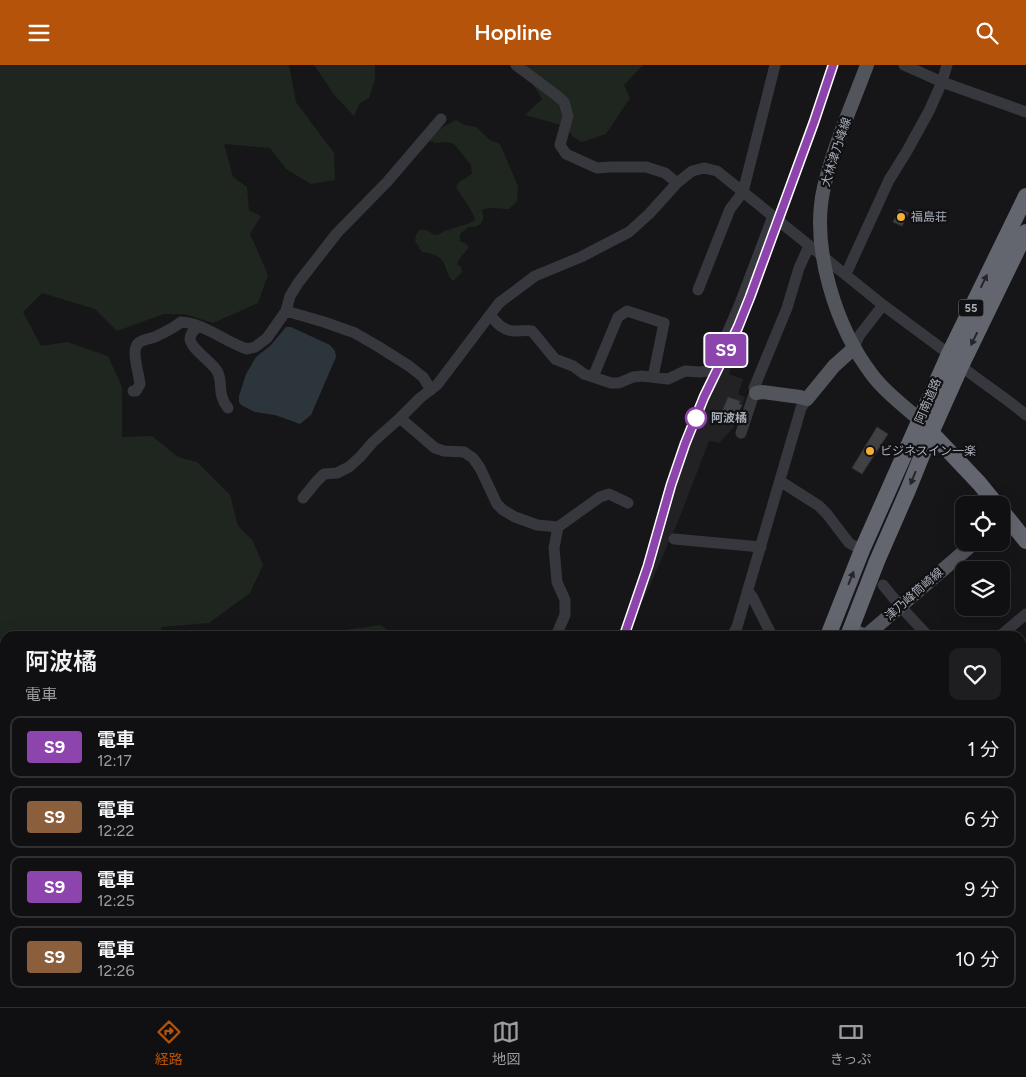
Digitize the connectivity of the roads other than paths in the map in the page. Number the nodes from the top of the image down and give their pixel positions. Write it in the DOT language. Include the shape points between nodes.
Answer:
graph roads {
  1 [pos="516,65"];
  2 [pos="775,65"];
  3 [pos="867,65"];
  4 [pos="904,65"];
  5 [pos="947,65"];
  6 [pos="942,82"];
  7 [pos="1026,112"];
  8 [pos="441,119"];
  9 [pos="677,183"];
  10 [pos="743,192"];
  11 [pos="1026,196"];
  12 [pos="773,217"];
  13 [pos="1026,233"];
  14 [pos="809,246"];
  15 [pos="822,257"];
  16 [pos="846,275"];
  17 [pos="698,290"];
  18 [pos="883,305"];
  19 [pos="286,311"];
  20 [pos="490,315"];
  21 [pos="199,326"];
  22 [pos="854,348"];
  23 [pos="948,354"];
  24 [pos="961,365"];
  25 [pos="593,377"];
  26 [pos="653,377"];
  27 [pos="431,390"];
  28 [pos="132,391"];
  29 [pos="756,393"];
  30 [pos="806,399"];
  31 [pos="228,408"];
  32 [pos="1026,415"];
  33 [pos="400,418"];
  34 [pos="920,421"];
  35 [pos="741,433"];
  36 [pos="931,433"];
  37 [pos="780,481"];
  38 [pos="989,496"];
  39 [pos="304,498"];
  40 [pos="628,503"];
  41 [pos="1010,522"];
  42 [pos="558,527"];
  43 [pos="674,539"];
  44 [pos="1026,541"];
  45 [pos="761,547"];
  46 [pos="862,550"];
  47 [pos="965,551"];
  48 [pos="883,585"];
  49 [pos="748,591"];
  50 [pos="900,606"];
  51 [pos="1026,614"];
  52 [pos="558,631"];
  53 [pos="735,631"];
  54 [pos="770,631"];
  55 [pos="830,631"];
  56 [pos="850,631"];
  57 [pos="873,631"];
  58 [pos="923,631"];
  59 [pos="1006,631"];
  1 -- 9 [label="street" via="564,102 568,116 560,145 566,153 597,168 646,167 665,173"];
  2 -- 10 [label="street"];
  3 -- 15 [label="main road, 大林津乃峰線" via="823,189 820,217"];
  4 -- 6 [label="street"];
  5 -- 6 [label="street"];
  6 -- 7 [label="street"];
  6 -- 16 [label="street" via="889,180"];
  8 -- 19 [label="street" via="387,182 337,233 298,283"];
  9 -- 10 [label="street" via="692,171 704,168 717,171"];
  9 -- 20 [label="street" via="629,232 535,276 499,303"];
  10 -- 12 [label="street"];
  10 -- 17 [label="street" via="730,209"];
  23 -- 11 [label="highway, 阿南道路 / 55, one-way"];
  12 -- 14 [label="street"];
  12 -- 26 [label="street" via="713,366 708,371 685,371 668,379"];
  13 -- 24 [label="highway, 阿南道路 / 55, one-way"];
  14 -- 15 [label="street"];
  14 -- 29 [label="street" via="754,388"];
  15 -- 16 [label="street"];
  15 -- 22 [label="main road, 大林津乃峰線" via="837,311"];
  16 -- 18 [label="street"];
  18 -- 22 [label="street" via="859,335"];
  18 -- 23 [label="street"];
  19 -- 21 [label="street" via="267,338 256,347 247,349"];
  19 -- 27 [label="street" via="347,331 371,343 409,366 423,377"];
  20 -- 25 [label="street" via="505,329 532,331 555,359"];
  20 -- 27 [label="street"];
  21 -- 28 [label="street" via="181,322 156,337 141,341 135,353 140,385"];
  21 -- 31 [label="street" via="190,339 216,369 220,394"];
  22 -- 30 [label="main road"];
  22 -- 34 [label="main road, 大林津乃峰線" via="873,376"];
  23 -- 34 [label="highway, 阿南道路 / 55"];
  24 -- 32 [label="street"];
  24 -- 36 [label="highway, 阿南道路 / 55"];
  25 -- 26 [label="street" via="611,383 633,377"];
  25 -- 26 [label="street" via="618,317 627,311 664,323"];
  27 -- 33 [label="street"];
  29 -- 30 [label="main road"];
  29 -- 35 [label="street"];
  30 -- 37 [label="street"];
  33 -- 39 [label="street" via="349,467 324,475"];
  33 -- 42 [label="street" via="435,448 464,452 473,458 503,510 537,525"];
  34 -- 36 [label="highway"];
  34 -- 46 [label="highway, 阿南道路 / 55"];
  36 -- 38 [label="highway"];
  36 -- 56 [label="highway, 阿南道路 / 55, one-way"];
  37 -- 45 [label="street"];
  37 -- 46 [label="street" via="819,506 849,543"];
  40 -- 42 [label="street" via="609,494 600,497"];
  41 -- 44 [label="highway"];
  42 -- 52 [label="street" via="554,548 557,581 566,600 565,615"];
  43 -- 45 [label="street"];
  45 -- 49 [label="street"];
  55 -- 46 [label="highway, 阿南道路 / 55, one-way"];
  47 -- 50 [label="main road, 津乃峰筒崎線"];
  48 -- 50 [label="street"];
  49 -- 53 [label="street"];
  49 -- 54 [label="street"];
  50 -- 57 [label="main road, 津乃峰筒崎線"];
  50 -- 58 [label="street"];
  51 -- 59 [label="street"];
}
